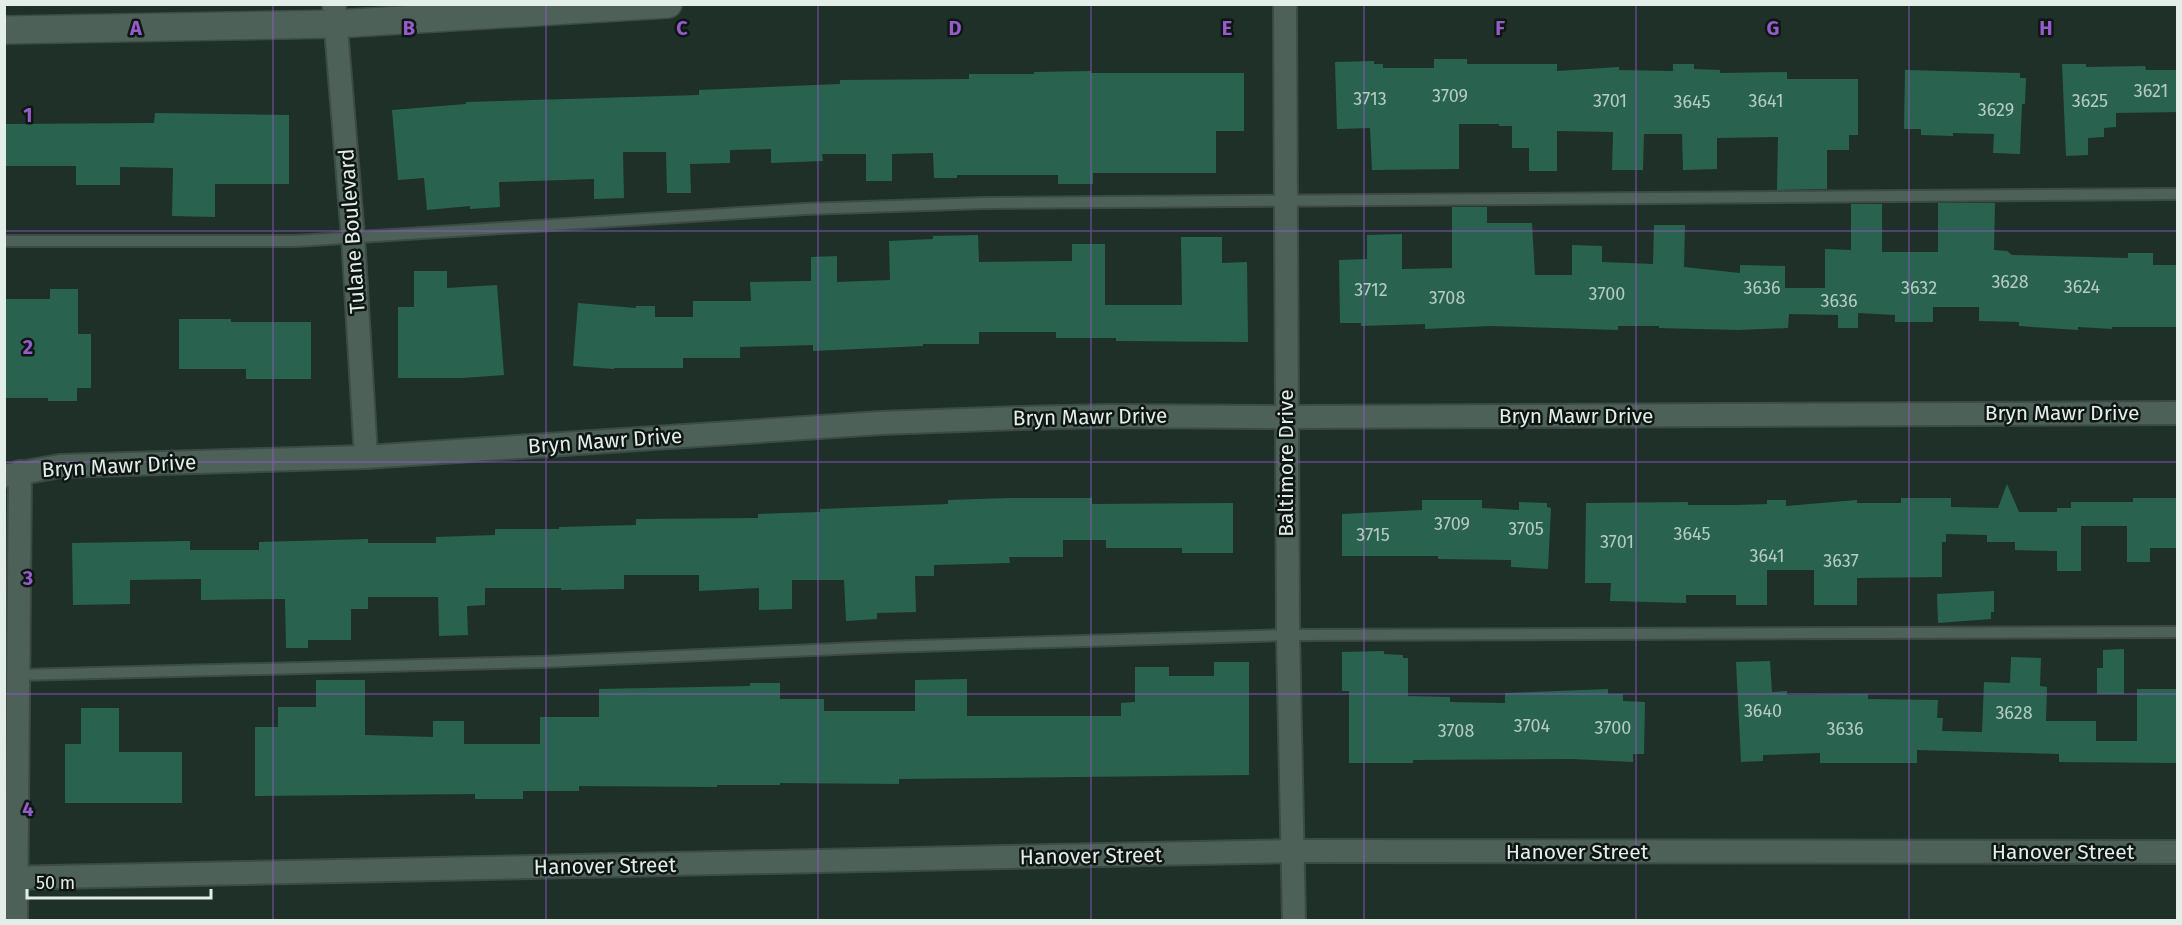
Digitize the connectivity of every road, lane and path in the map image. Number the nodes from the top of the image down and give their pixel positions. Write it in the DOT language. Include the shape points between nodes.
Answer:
graph roads {
  1 [pos="668,4"];
  2 [pos="1285,4"];
  3 [pos="335,14"];
  4 [pos="4,30"];
  5 [pos="2178,194"];
  6 [pos="1285,200"];
  7 [pos="353,237"];
  8 [pos="4,241"];
  9 [pos="2178,413"];
  10 [pos="1286,417"];
  11 [pos="366,457"];
  12 [pos="12,474"];
  13 [pos="2178,632"];
  14 [pos="1288,635"];
  15 [pos="14,683"];
  16 [pos="1294,851"];
  17 [pos="2178,852"];
  18 [pos="10,878"];
  19 [pos="16,921"];
  20 [pos="1294,921"];
  1 -- 3 [label="street"];
  2 -- 6 [label="street, Baltimore Drive"];
  3 -- 4 [label="street"];
  3 -- 7 [label="street, Tulane Boulevard"];
  5 -- 6 [label="lane"];
  6 -- 7 [label="lane" via="804,209"];
  6 -- 10 [label="street, Baltimore Drive"];
  7 -- 8 [label="lane" via="296,242"];
  7 -- 11 [label="street, Tulane Boulevard"];
  9 -- 10 [label="street, Bryn Mawr Drive"];
  10 -- 11 [label="street, Bryn Mawr Drive" via="1111,416 880,423"];
  10 -- 14 [label="street, Baltimore Drive"];
  11 -- 12 [label="street, Bryn Mawr Drive" via="60,466"];
  12 -- 15 [label="street"];
  13 -- 14 [label="lane"];
  14 -- 15 [label="lane" via="883,647"];
  14 -- 16 [label="street, Baltimore Drive"];
  15 -- 18 [label="street"];
  16 -- 17 [label="street, Hanover Street"];
  16 -- 18 [label="street, Hanover Street"];
  16 -- 20 [label="street, Baltimore Drive"];
  18 -- 19 [label="street"];
}
